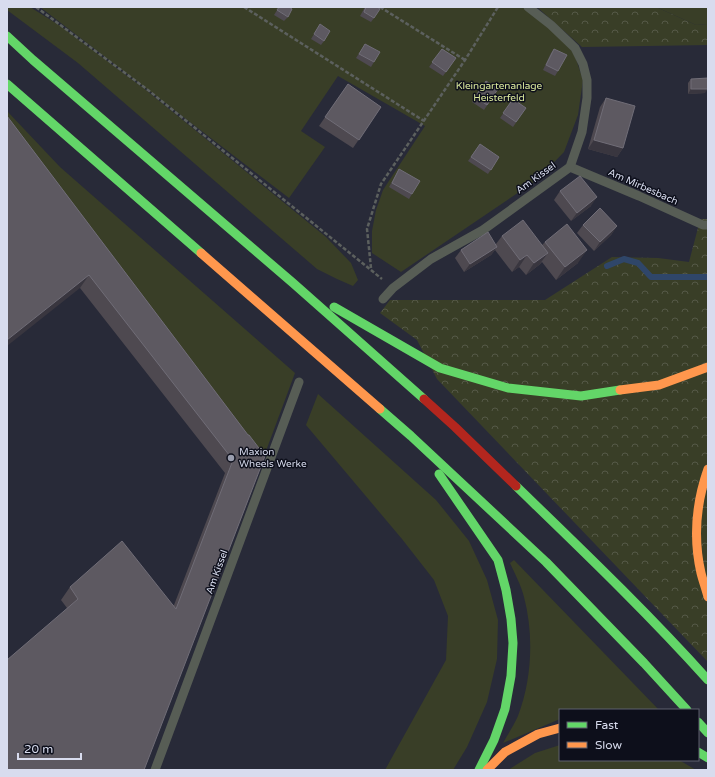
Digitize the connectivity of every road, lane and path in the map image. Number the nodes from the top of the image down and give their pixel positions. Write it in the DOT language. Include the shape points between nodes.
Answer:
graph roads {
  1 [pos="36,7"];
  2 [pos="244,7"];
  3 [pos="380,7"];
  4 [pos="498,7"];
  5 [pos="528,7"];
  6 [pos="7,36"];
  7 [pos="465,60"];
  8 [pos="7,84"];
  9 [pos="424,121"];
  10 [pos="570,167"];
  11 [pos="708,225"];
  12 [pos="371,269"];
  13 [pos="293,283"];
  14 [pos="393,288"];
  15 [pos="383,299"];
  16 [pos="708,367"];
  17 [pos="299,382"];
  18 [pos="411,436"];
  19 [pos="708,469"];
  20 [pos="708,597"];
  21 [pos="708,680"];
  22 [pos="686,709"];
  23 [pos="699,723"];
  24 [pos="559,728"];
  25 [pos="708,733"];
  26 [pos="699,753"];
  27 [pos="708,758"];
  28 [pos="155,770"];
  29 [pos="478,770"];
  30 [pos="487,770"];
  1 -- 12 [label="path" via="148,90"];
  2 -- 9 [label="path"];
  3 -- 7 [label="path"];
  4 -- 7 [label="path"];
  5 -- 10 [label="lane, Am Kissel" via="575,48 583,64 587,80 587,98 582,132"];
  6 -- 13 [label="highway"];
  7 -- 9 [label="path"];
  8 -- 18 [label="highway"];
  9 -- 12 [label="path" via="381,184 367,229"];
  10 -- 11 [label="lane, Am Mirbesbach"];
  10 -- 14 [label="lane, Am Kissel" via="483,230 431,259"];
  12 -- 14 [label="path"];
  13 -- 16 [label="highway" via="440,368 508,388 581,396 659,385"];
  13 -- 21 [label="highway" via="455,428 573,541 673,641"];
  14 -- 15 [label="lane, Am Kissel"];
  17 -- 28 [label="lane, Am Kissel"];
  18 -- 22 [label="highway" via="546,562"];
  18 -- 29 [label="highway" via="498,560 506,590 513,643 511,676 505,708 494,740"];
  19 -- 20 [label="highway" via="698,504 697,550"];
  23 -- 25 [label="highway"];
  24 -- 30 [label="highway" via="538,734 506,752"];
  26 -- 27 [label="highway"];
}
